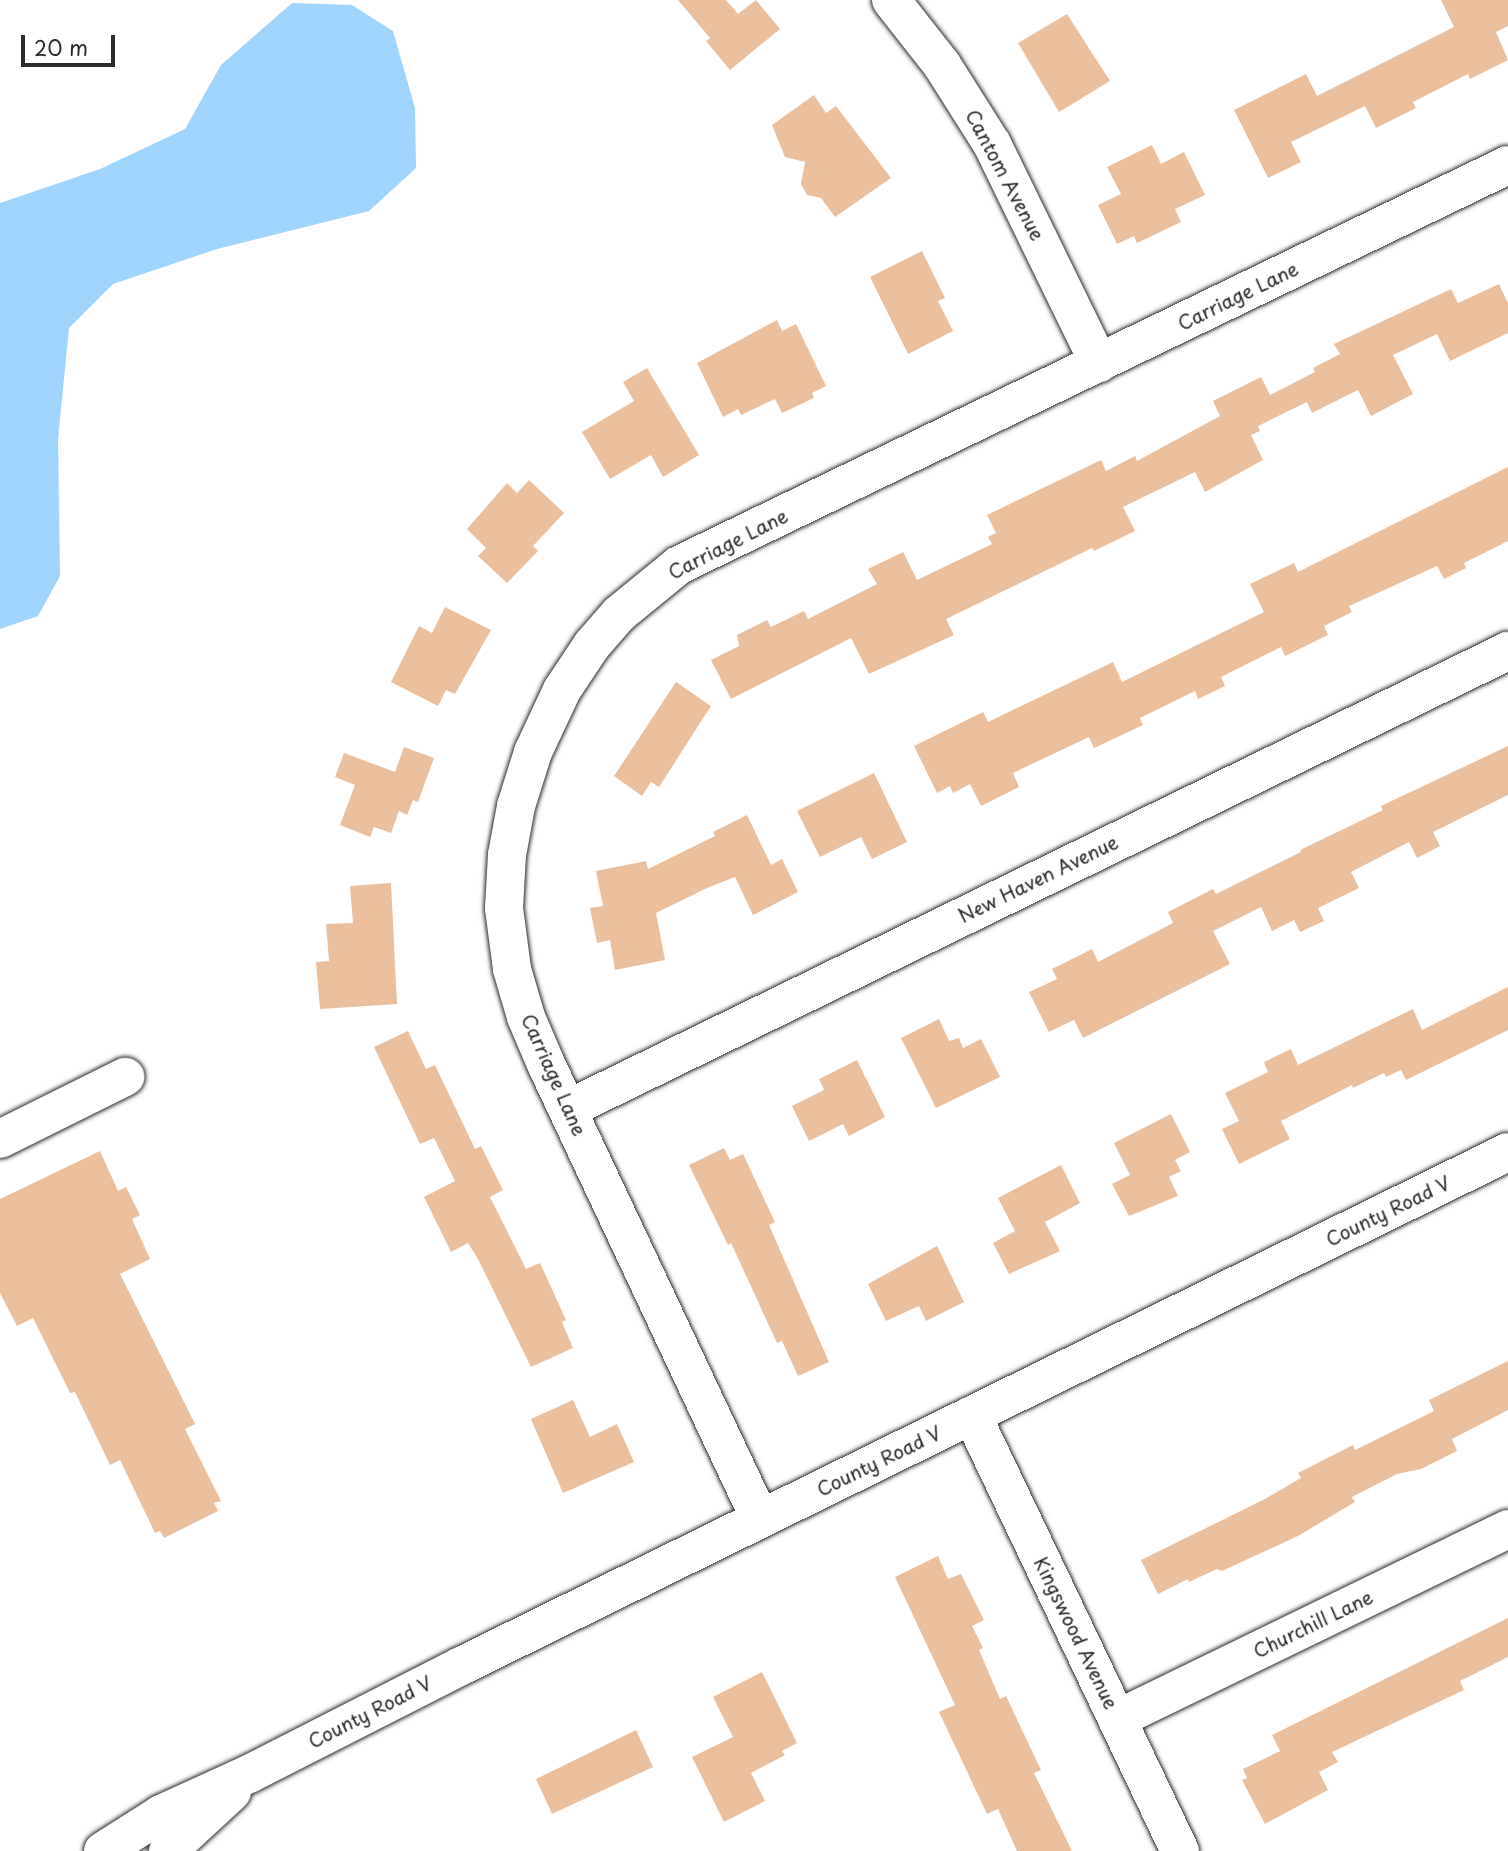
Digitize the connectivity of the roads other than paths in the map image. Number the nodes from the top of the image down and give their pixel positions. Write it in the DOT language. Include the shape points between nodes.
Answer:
graph roads {
  1 [pos="891,0"];
  2 [pos="1508,165"];
  3 [pos="1099,363"];
  4 [pos="1508,651"];
  5 [pos="125,1077"];
  6 [pos="568,1109"];
  7 [pos="0,1139"];
  8 [pos="1508,1152"];
  9 [pos="972,1415"];
  10 [pos="760,1519"];
  11 [pos="1508,1529"];
  12 [pos="1117,1719"];
  13 [pos="251,1773"];
  14 [pos="103,1851"];
  15 [pos="168,1851"];
  16 [pos="1180,1851"];
  1 -- 3 [label="street, Cantom Avenue" via="949,76 992,144"];
  2 -- 3 [label="street, Carriage Lane"];
  3 -- 6 [label="street, Carriage Lane" via="679,565 619,614 576,667 548,714 520,791 507,855 505,908 512,969 526,1017"];
  4 -- 6 [label="street, New Haven Avenue"];
  5 -- 7 [label="street"];
  6 -- 10 [label="street, Carriage Lane"];
  8 -- 9 [label="street, County Road V"];
  9 -- 10 [label="street, County Road V"];
  9 -- 12 [label="street, Kingswood Avenue"];
  10 -- 13 [label="street, County Road V"];
  11 -- 12 [label="street, Churchill Lane"];
  12 -- 16 [label="street, Kingswood Avenue"];
  13 -- 14 [label="street, County Road V" via="161,1814"];
  13 -- 15 [label="street, County Road V"];
}
